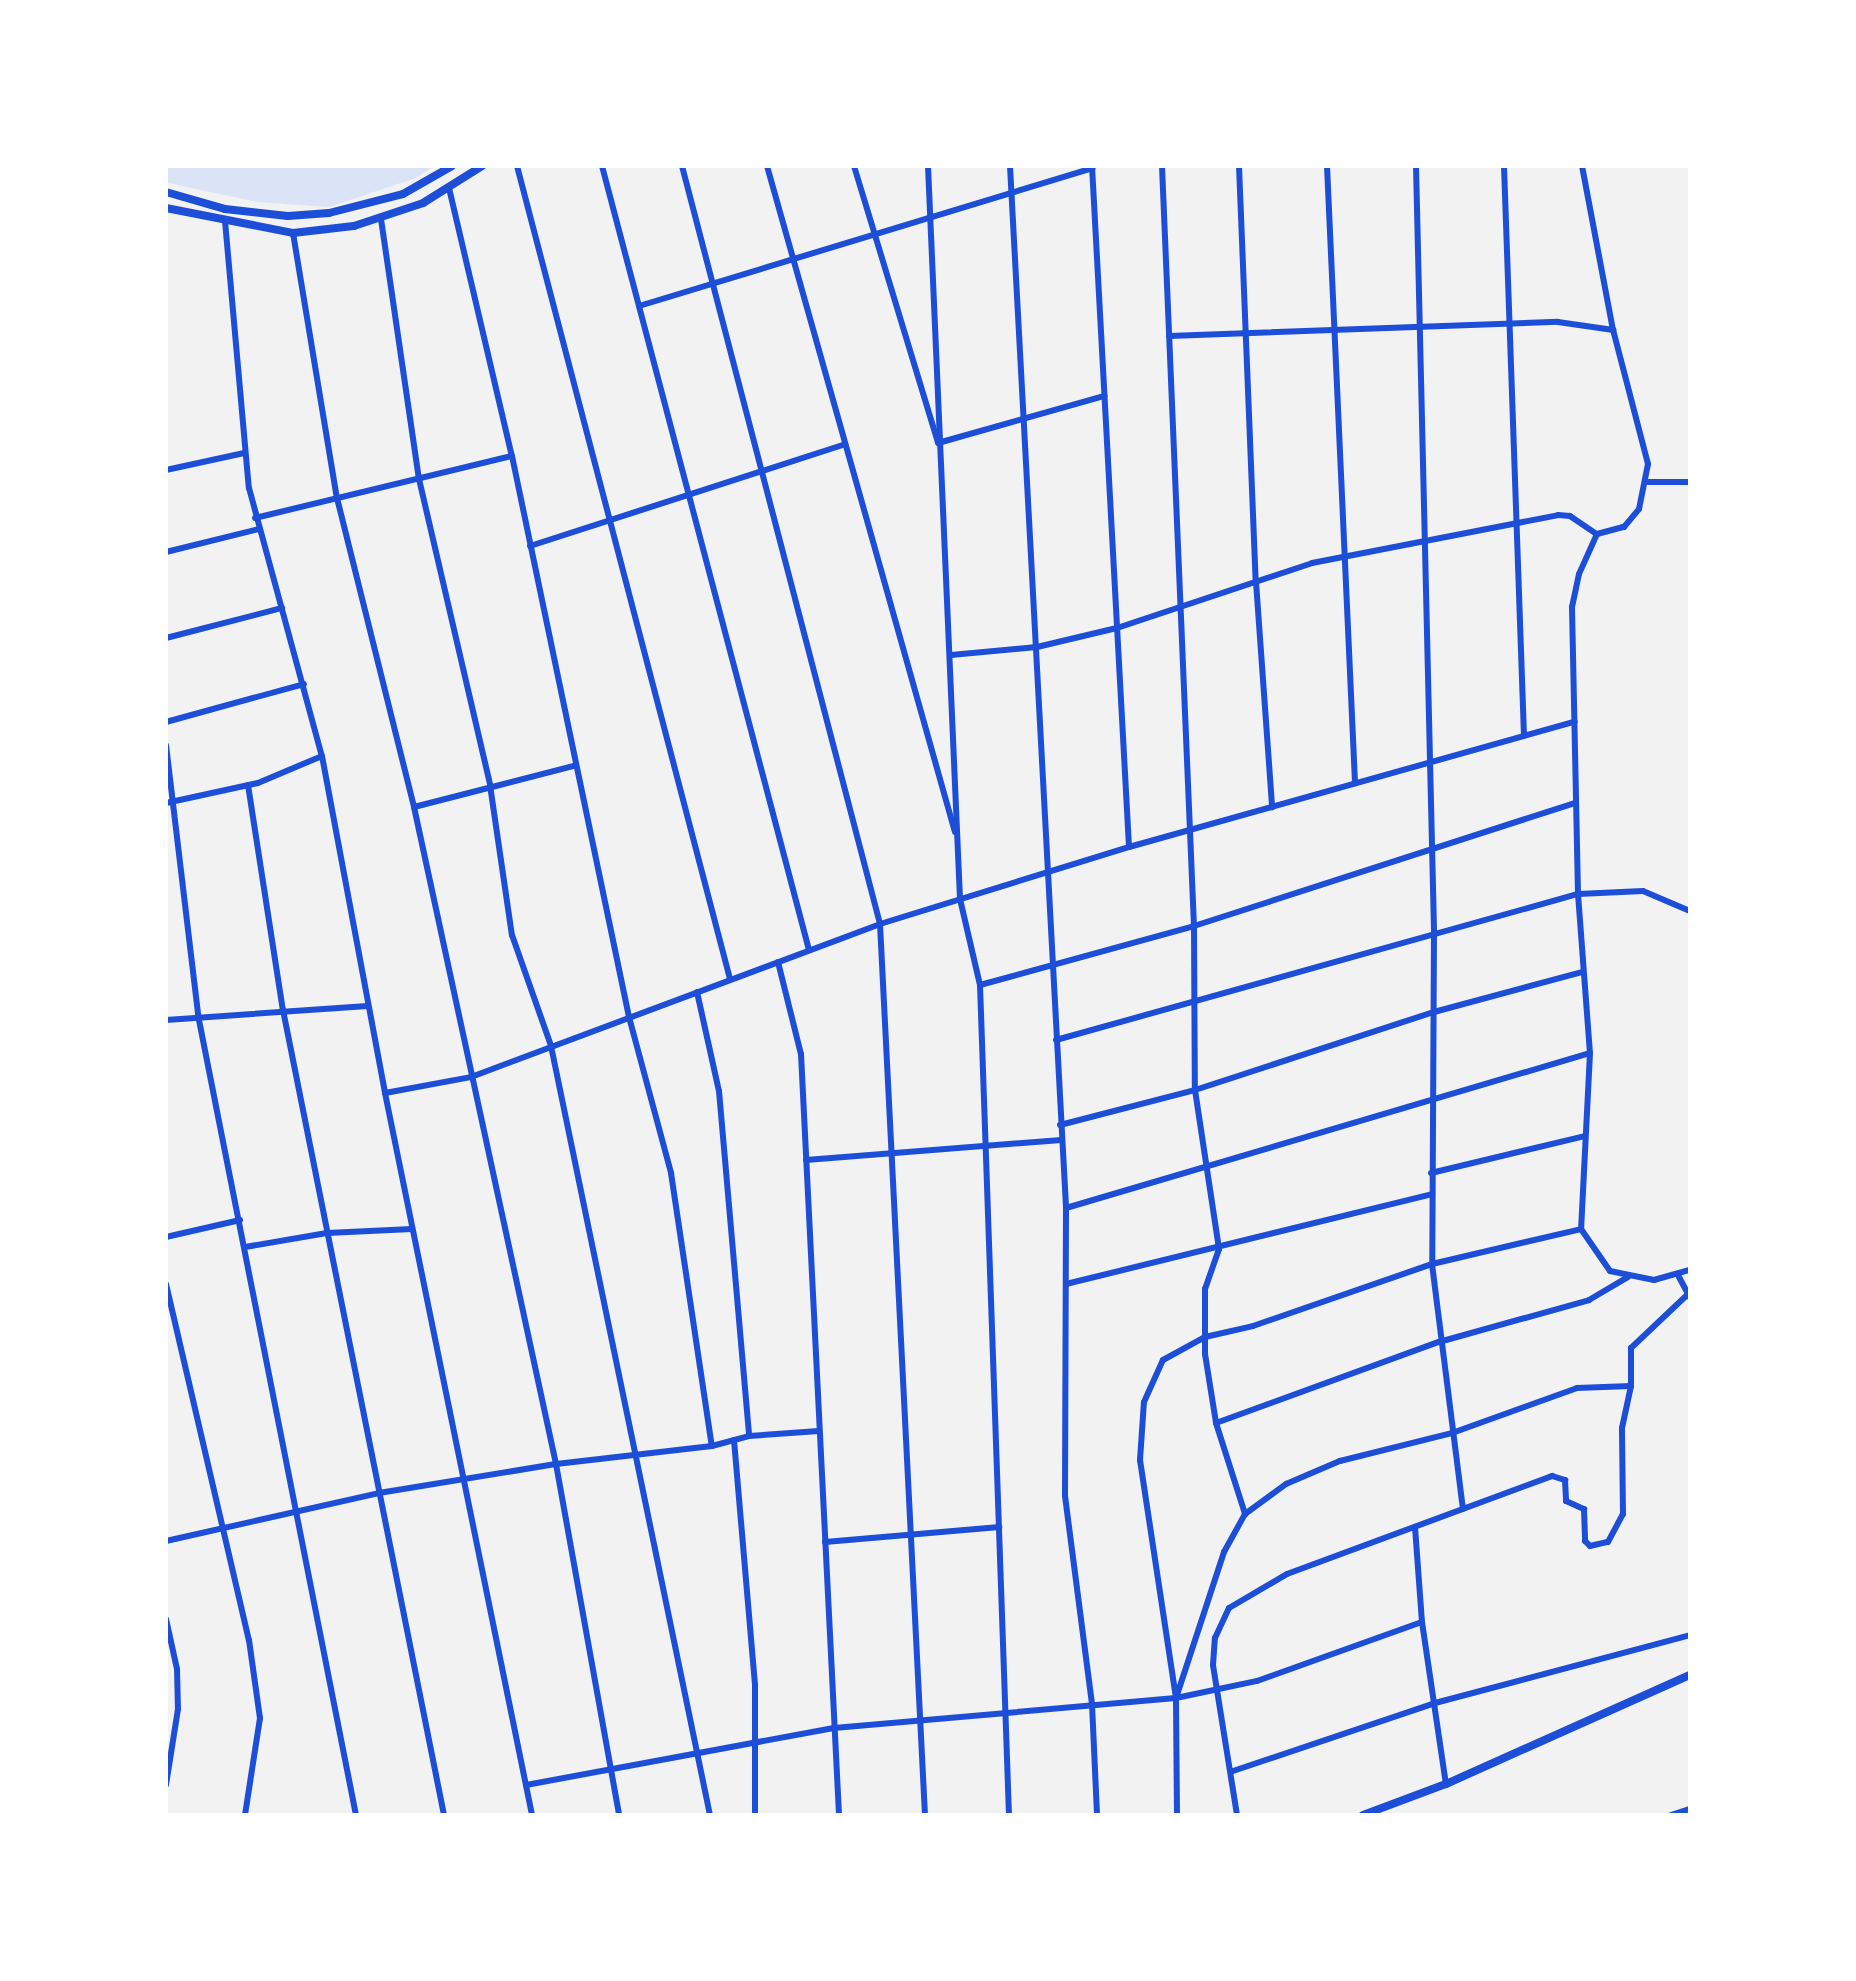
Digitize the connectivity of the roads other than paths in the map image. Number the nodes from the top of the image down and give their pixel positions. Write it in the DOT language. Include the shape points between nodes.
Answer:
graph roads {
  1 [pos="452,166"];
  2 [pos="482,166"];
  3 [pos="517,166"];
  4 [pos="602,166"];
  5 [pos="682,166"];
  6 [pos="767,166"];
  7 [pos="854,166"];
  8 [pos="928,166"];
  9 [pos="1010,166"];
  10 [pos="1162,166"];
  11 [pos="1239,166"];
  12 [pos="1327,166"];
  13 [pos="1416,166"];
  14 [pos="1504,166"];
  15 [pos="1582,166"];
  16 [pos="1092,167"];
  17 [pos="449,188"];
  18 [pos="166,192"];
  19 [pos="1012,192"];
  20 [pos="166,208"];
  21 [pos="931,217"];
  22 [pos="381,219"];
  23 [pos="225,221"];
  24 [pos="293,233"];
  25 [pos="876,234"];
  26 [pos="793,259"];
  27 [pos="712,284"];
  28 [pos="639,306"];
  29 [pos="1513,326"];
  30 [pos="1420,329"];
  31 [pos="1613,330"];
  32 [pos="1333,331"];
  33 [pos="1246,334"];
  34 [pos="1169,336"];
  35 [pos="1104,396"];
  36 [pos="1023,419"];
  37 [pos="938,443"];
  38 [pos="845,444"];
  39 [pos="244,453"];
  40 [pos="512,456"];
  41 [pos="166,470"];
  42 [pos="761,471"];
  43 [pos="419,479"];
  44 [pos="1648,482"];
  45 [pos="1690,482"];
  46 [pos="689,494"];
  47 [pos="337,498"];
  48 [pos="255,518"];
  49 [pos="610,520"];
  50 [pos="1518,523"];
  51 [pos="259,529"];
  52 [pos="1597,534"];
  53 [pos="1426,541"];
  54 [pos="530,546"];
  55 [pos="166,552"];
  56 [pos="1341,558"];
  57 [pos="1256,582"];
  58 [pos="282,608"];
  59 [pos="1179,608"];
  60 [pos="1117,628"];
  61 [pos="166,638"];
  62 [pos="1037,647"];
  63 [pos="951,655"];
  64 [pos="304,684"];
  65 [pos="166,722"];
  66 [pos="1575,722"];
  67 [pos="1524,736"];
  68 [pos="166,745"];
  69 [pos="322,756"];
  70 [pos="1429,762"];
  71 [pos="574,766"];
  72 [pos="1355,783"];
  73 [pos="248,785"];
  74 [pos="490,785"];
  75 [pos="170,803"];
  76 [pos="1575,803"];
  77 [pos="414,807"];
  78 [pos="1272,807"];
  79 [pos="1187,831"];
  80 [pos="958,843"];
  81 [pos="1129,847"];
  82 [pos="1431,848"];
  83 [pos="1047,872"];
  84 [pos="1578,894"];
  85 [pos="960,899"];
  86 [pos="1690,911"];
  87 [pos="880,924"];
  88 [pos="1194,926"];
  89 [pos="1434,932"];
  90 [pos="809,950"];
  91 [pos="778,962"];
  92 [pos="1052,963"];
  93 [pos="1582,972"];
  94 [pos="730,979"];
  95 [pos="980,985"];
  96 [pos="697,992"];
  97 [pos="1197,999"];
  98 [pos="368,1006"];
  99 [pos="283,1010"];
  100 [pos="1434,1012"];
  101 [pos="198,1015"];
  102 [pos="629,1017"];
  103 [pos="166,1020"];
  104 [pos="1056,1040"];
  105 [pos="551,1046"];
  106 [pos="1590,1053"];
  107 [pos="471,1077"];
  108 [pos="1195,1090"];
  109 [pos="385,1093"];
  110 [pos="1435,1100"];
  111 [pos="1060,1125"];
  112 [pos="1585,1136"];
  113 [pos="1061,1140"];
  114 [pos="984,1147"];
  115 [pos="892,1157"];
  116 [pos="806,1160"];
  117 [pos="1205,1166"];
  118 [pos="1431,1173"];
  119 [pos="1432,1194"];
  120 [pos="1066,1208"];
  121 [pos="240,1220"];
  122 [pos="412,1229"];
  123 [pos="1581,1229"];
  124 [pos="327,1233"];
  125 [pos="166,1237"];
  126 [pos="245,1247"];
  127 [pos="1219,1249"];
  128 [pos="1432,1264"];
  129 [pos="1690,1270"];
  130 [pos="1628,1277"];
  131 [pos="1679,1277"];
  132 [pos="166,1284"];
  133 [pos="1066,1284"];
  134 [pos="1688,1297"];
  135 [pos="1205,1337"];
  136 [pos="1439,1342"];
  137 [pos="1631,1386"];
  138 [pos="1216,1423"];
  139 [pos="819,1431"];
  140 [pos="1452,1433"];
  141 [pos="749,1436"];
  142 [pos="734,1440"];
  143 [pos="712,1446"];
  144 [pos="636,1454"];
  145 [pos="556,1464"];
  146 [pos="464,1481"];
  147 [pos="379,1493"];
  148 [pos="1463,1509"];
  149 [pos="299,1511"];
  150 [pos="1245,1514"];
  151 [pos="999,1527"];
  152 [pos="1415,1527"];
  153 [pos="225,1528"];
  154 [pos="911,1535"];
  155 [pos="166,1541"];
  156 [pos="825,1542"];
  157 [pos="166,1619"];
  158 [pos="1422,1622"];
  159 [pos="1690,1635"];
  160 [pos="1690,1675"];
  161 [pos="1216,1691"];
  162 [pos="1176,1698"];
  163 [pos="1435,1703"];
  164 [pos="1092,1704"];
  165 [pos="1005,1711"];
  166 [pos="921,1720"];
  167 [pos="834,1728"];
  168 [pos="751,1741"];
  169 [pos="698,1751"];
  170 [pos="609,1769"];
  171 [pos="1233,1771"];
  172 [pos="1446,1784"];
  173 [pos="166,1785"];
  174 [pos="526,1785"];
  175 [pos="1690,1809"];
  176 [pos="245,1815"];
  177 [pos="356,1815"];
  178 [pos="444,1815"];
  179 [pos="532,1815"];
  180 [pos="619,1815"];
  181 [pos="710,1815"];
  182 [pos="755,1815"];
  183 [pos="839,1815"];
  184 [pos="925,1815"];
  185 [pos="1009,1815"];
  186 [pos="1097,1815"];
  187 [pos="1177,1815"];
  188 [pos="1237,1815"];
  189 [pos="1363,1815"];
  190 [pos="1671,1815"];
  1 -- 18 [label="street" via="403,194 329,213 288,216 225,209"];
  2 -- 17 [label="street"];
  3 -- 49 [label="street"];
  4 -- 28 [label="street"];
  5 -- 27 [label="street"];
  6 -- 26 [label="street"];
  7 -- 25 [label="street"];
  8 -- 21 [label="street"];
  9 -- 19 [label="street"];
  10 -- 34 [label="street"];
  11 -- 33 [label="street"];
  12 -- 32 [label="street"];
  13 -- 30 [label="street"];
  14 -- 29 [label="street"];
  15 -- 31 [label="street"];
  16 -- 19 [label="street"];
  16 -- 35 [label="street"];
  17 -- 22 [label="street"];
  17 -- 40 [label="street"];
  19 -- 21 [label="street"];
  19 -- 36 [label="street"];
  20 -- 23 [label="street"];
  21 -- 25 [label="street"];
  21 -- 37 [label="street"];
  22 -- 24 [label="street"];
  22 -- 43 [label="street"];
  23 -- 24 [label="street"];
  23 -- 39 [label="street"];
  24 -- 47 [label="street"];
  25 -- 26 [label="street"];
  25 -- 37 [label="street"];
  26 -- 27 [label="street"];
  26 -- 38 [label="street"];
  27 -- 28 [label="street"];
  27 -- 42 [label="street"];
  28 -- 46 [label="street"];
  29 -- 30 [label="street"];
  29 -- 31 [label="street" via="1573,323"];
  29 -- 50 [label="street"];
  30 -- 32 [label="street"];
  30 -- 53 [label="street"];
  31 -- 44 [label="street" via="1648,464"];
  32 -- 33 [label="street"];
  32 -- 56 [label="street"];
  33 -- 34 [label="street"];
  33 -- 57 [label="street"];
  34 -- 59 [label="street"];
  35 -- 36 [label="street"];
  35 -- 60 [label="street"];
  36 -- 37 [label="street"];
  36 -- 62 [label="street"];
  37 -- 63 [label="street"];
  38 -- 42 [label="street"];
  38 -- 80 [label="street"];
  39 -- 41 [label="street"];
  39 -- 48 [label="street"];
  40 -- 43 [label="street"];
  40 -- 54 [label="street"];
  42 -- 46 [label="street"];
  42 -- 87 [label="street"];
  43 -- 47 [label="street"];
  43 -- 74 [label="street"];
  44 -- 45 [label="street"];
  44 -- 52 [label="street" via="1639,509 1624,527"];
  46 -- 49 [label="street"];
  46 -- 90 [label="street"];
  47 -- 48 [label="street"];
  47 -- 77 [label="street"];
  48 -- 51 [label="street"];
  49 -- 54 [label="street"];
  49 -- 94 [label="street"];
  50 -- 52 [label="street" via="1570,516"];
  50 -- 53 [label="street"];
  50 -- 67 [label="street"];
  51 -- 55 [label="street"];
  51 -- 58 [label="street"];
  52 -- 66 [label="street" via="1579,574 1572,607"];
  53 -- 56 [label="street"];
  53 -- 70 [label="street"];
  54 -- 71 [label="street"];
  56 -- 57 [label="street"];
  56 -- 72 [label="street"];
  57 -- 59 [label="street"];
  57 -- 78 [label="street"];
  58 -- 61 [label="street"];
  58 -- 64 [label="street"];
  59 -- 60 [label="street"];
  59 -- 79 [label="street"];
  60 -- 62 [label="street"];
  60 -- 81 [label="street"];
  62 -- 63 [label="street"];
  62 -- 83 [label="street"];
  63 -- 80 [label="street"];
  64 -- 65 [label="street"];
  64 -- 69 [label="street"];
  66 -- 67 [label="street"];
  66 -- 76 [label="street"];
  67 -- 70 [label="street"];
  68 -- 75 [label="street"];
  69 -- 73 [label="street"];
  69 -- 98 [label="street"];
  70 -- 72 [label="street"];
  70 -- 82 [label="street"];
  71 -- 74 [label="street"];
  71 -- 102 [label="street"];
  72 -- 78 [label="street"];
  73 -- 75 [label="street"];
  73 -- 99 [label="street"];
  74 -- 77 [label="street"];
  74 -- 105 [label="street" via="512,935"];
  75 -- 101 [label="street"];
  76 -- 82 [label="street"];
  76 -- 84 [label="street"];
  77 -- 107 [label="street"];
  78 -- 79 [label="street"];
  79 -- 81 [label="street"];
  79 -- 88 [label="street"];
  80 -- 85 [label="street"];
  81 -- 83 [label="street"];
  82 -- 88 [label="street"];
  82 -- 89 [label="street"];
  83 -- 85 [label="street"];
  83 -- 92 [label="street"];
  84 -- 86 [label="street" via="1643,891"];
  84 -- 89 [label="street"];
  84 -- 93 [label="street"];
  85 -- 87 [label="street"];
  85 -- 95 [label="street"];
  87 -- 90 [label="street"];
  87 -- 115 [label="street"];
  88 -- 92 [label="street"];
  88 -- 97 [label="street"];
  89 -- 97 [label="street"];
  89 -- 100 [label="street"];
  90 -- 91 [label="street"];
  91 -- 94 [label="street"];
  91 -- 116 [label="street" via="801,1054"];
  92 -- 95 [label="street"];
  92 -- 104 [label="street"];
  93 -- 100 [label="street"];
  93 -- 106 [label="street"];
  94 -- 96 [label="street"];
  95 -- 114 [label="street"];
  96 -- 102 [label="street"];
  96 -- 141 [label="street" via="719,1091"];
  97 -- 104 [label="street"];
  97 -- 108 [label="street"];
  98 -- 99 [label="street"];
  98 -- 109 [label="street"];
  99 -- 101 [label="street"];
  99 -- 124 [label="street"];
  100 -- 108 [label="street"];
  100 -- 110 [label="street"];
  101 -- 103 [label="street"];
  101 -- 121 [label="street"];
  102 -- 105 [label="street"];
  102 -- 143 [label="street" via="671,1173"];
  104 -- 111 [label="street"];
  105 -- 107 [label="street"];
  105 -- 144 [label="street"];
  106 -- 110 [label="street"];
  106 -- 112 [label="street"];
  107 -- 109 [label="street"];
  107 -- 145 [label="street"];
  108 -- 111 [label="street"];
  108 -- 117 [label="street"];
  109 -- 122 [label="street"];
  110 -- 117 [label="street"];
  110 -- 118 [label="street"];
  111 -- 113 [label="street"];
  112 -- 118 [label="street"];
  112 -- 123 [label="street"];
  113 -- 114 [label="street"];
  113 -- 120 [label="street"];
  114 -- 115 [label="street"];
  114 -- 151 [label="street"];
  115 -- 116 [label="street"];
  115 -- 154 [label="street"];
  116 -- 139 [label="street"];
  117 -- 120 [label="street"];
  117 -- 127 [label="street"];
  118 -- 119 [label="street"];
  119 -- 127 [label="street"];
  119 -- 128 [label="street"];
  120 -- 133 [label="street"];
  121 -- 125 [label="street"];
  121 -- 126 [label="street"];
  122 -- 124 [label="street"];
  122 -- 146 [label="street"];
  123 -- 128 [label="street"];
  123 -- 130 [label="street" via="1610,1271"];
  124 -- 126 [label="street"];
  124 -- 147 [label="street"];
  126 -- 149 [label="street"];
  127 -- 133 [label="street"];
  127 -- 135 [label="street" via="1205,1289"];
  128 -- 135 [label="street" via="1253,1326"];
  128 -- 136 [label="street"];
  129 -- 131 [label="street"];
  130 -- 131 [label="street"];
  130 -- 136 [label="street" via="1589,1300"];
  131 -- 134 [label="street"];
  132 -- 153 [label="street"];
  133 -- 164 [label="street" via="1065,1496"];
  134 -- 137 [label="street" via="1631,1348"];
  135 -- 138 [label="street"];
  135 -- 162 [label="street" via="1163,1360 1144,1402 1140,1460"];
  136 -- 138 [label="street"];
  136 -- 140 [label="street"];
  137 -- 140 [label="street" via="1577,1388"];
  137 -- 148 [label="street" via="1622,1428 1623,1514 1608,1542 1590,1546 1585,1541 1584,1509 1566,1501 1568,1487 1560,1476"];
  138 -- 150 [label="street"];
  139 -- 141 [label="street"];
  139 -- 156 [label="street"];
  140 -- 148 [label="street"];
  140 -- 150 [label="street" via="1340,1461 1286,1484"];
  141 -- 142 [label="street"];
  142 -- 143 [label="street"];
  142 -- 168 [label="street" via="755,1685"];
  143 -- 144 [label="street"];
  144 -- 145 [label="street"];
  144 -- 169 [label="street"];
  145 -- 146 [label="street"];
  145 -- 170 [label="street"];
  146 -- 147 [label="street"];
  146 -- 174 [label="street"];
  147 -- 149 [label="street"];
  147 -- 178 [label="street"];
  148 -- 152 [label="street"];
  149 -- 153 [label="street"];
  149 -- 177 [label="street"];
  150 -- 162 [label="street" via="1224,1552"];
  151 -- 154 [label="street"];
  151 -- 165 [label="street"];
  152 -- 158 [label="street"];
  152 -- 161 [label="street" via="1287,1574 1229,1608 1215,1638"];
  153 -- 155 [label="street"];
  153 -- 176 [label="street" via="260,1718"];
  154 -- 156 [label="street"];
  154 -- 166 [label="street"];
  156 -- 167 [label="street"];
  157 -- 173 [label="street" via="178,1682"];
  158 -- 161 [label="street"];
  158 -- 163 [label="street"];
  159 -- 163 [label="street"];
  160 -- 172 [label="street"];
  161 -- 162 [label="street"];
  161 -- 171 [label="street"];
  162 -- 164 [label="street"];
  162 -- 187 [label="street"];
  163 -- 171 [label="street"];
  163 -- 172 [label="street"];
  164 -- 165 [label="street"];
  164 -- 186 [label="street"];
  165 -- 166 [label="street"];
  165 -- 185 [label="street"];
  166 -- 167 [label="street"];
  166 -- 184 [label="street"];
  167 -- 168 [label="street"];
  167 -- 183 [label="street"];
  168 -- 169 [label="street"];
  168 -- 182 [label="street"];
  169 -- 170 [label="street"];
  169 -- 181 [label="street"];
  170 -- 174 [label="street"];
  170 -- 180 [label="street"];
  171 -- 188 [label="street"];
  172 -- 189 [label="street"];
  174 -- 179 [label="street"];
  175 -- 190 [label="street"];
}
